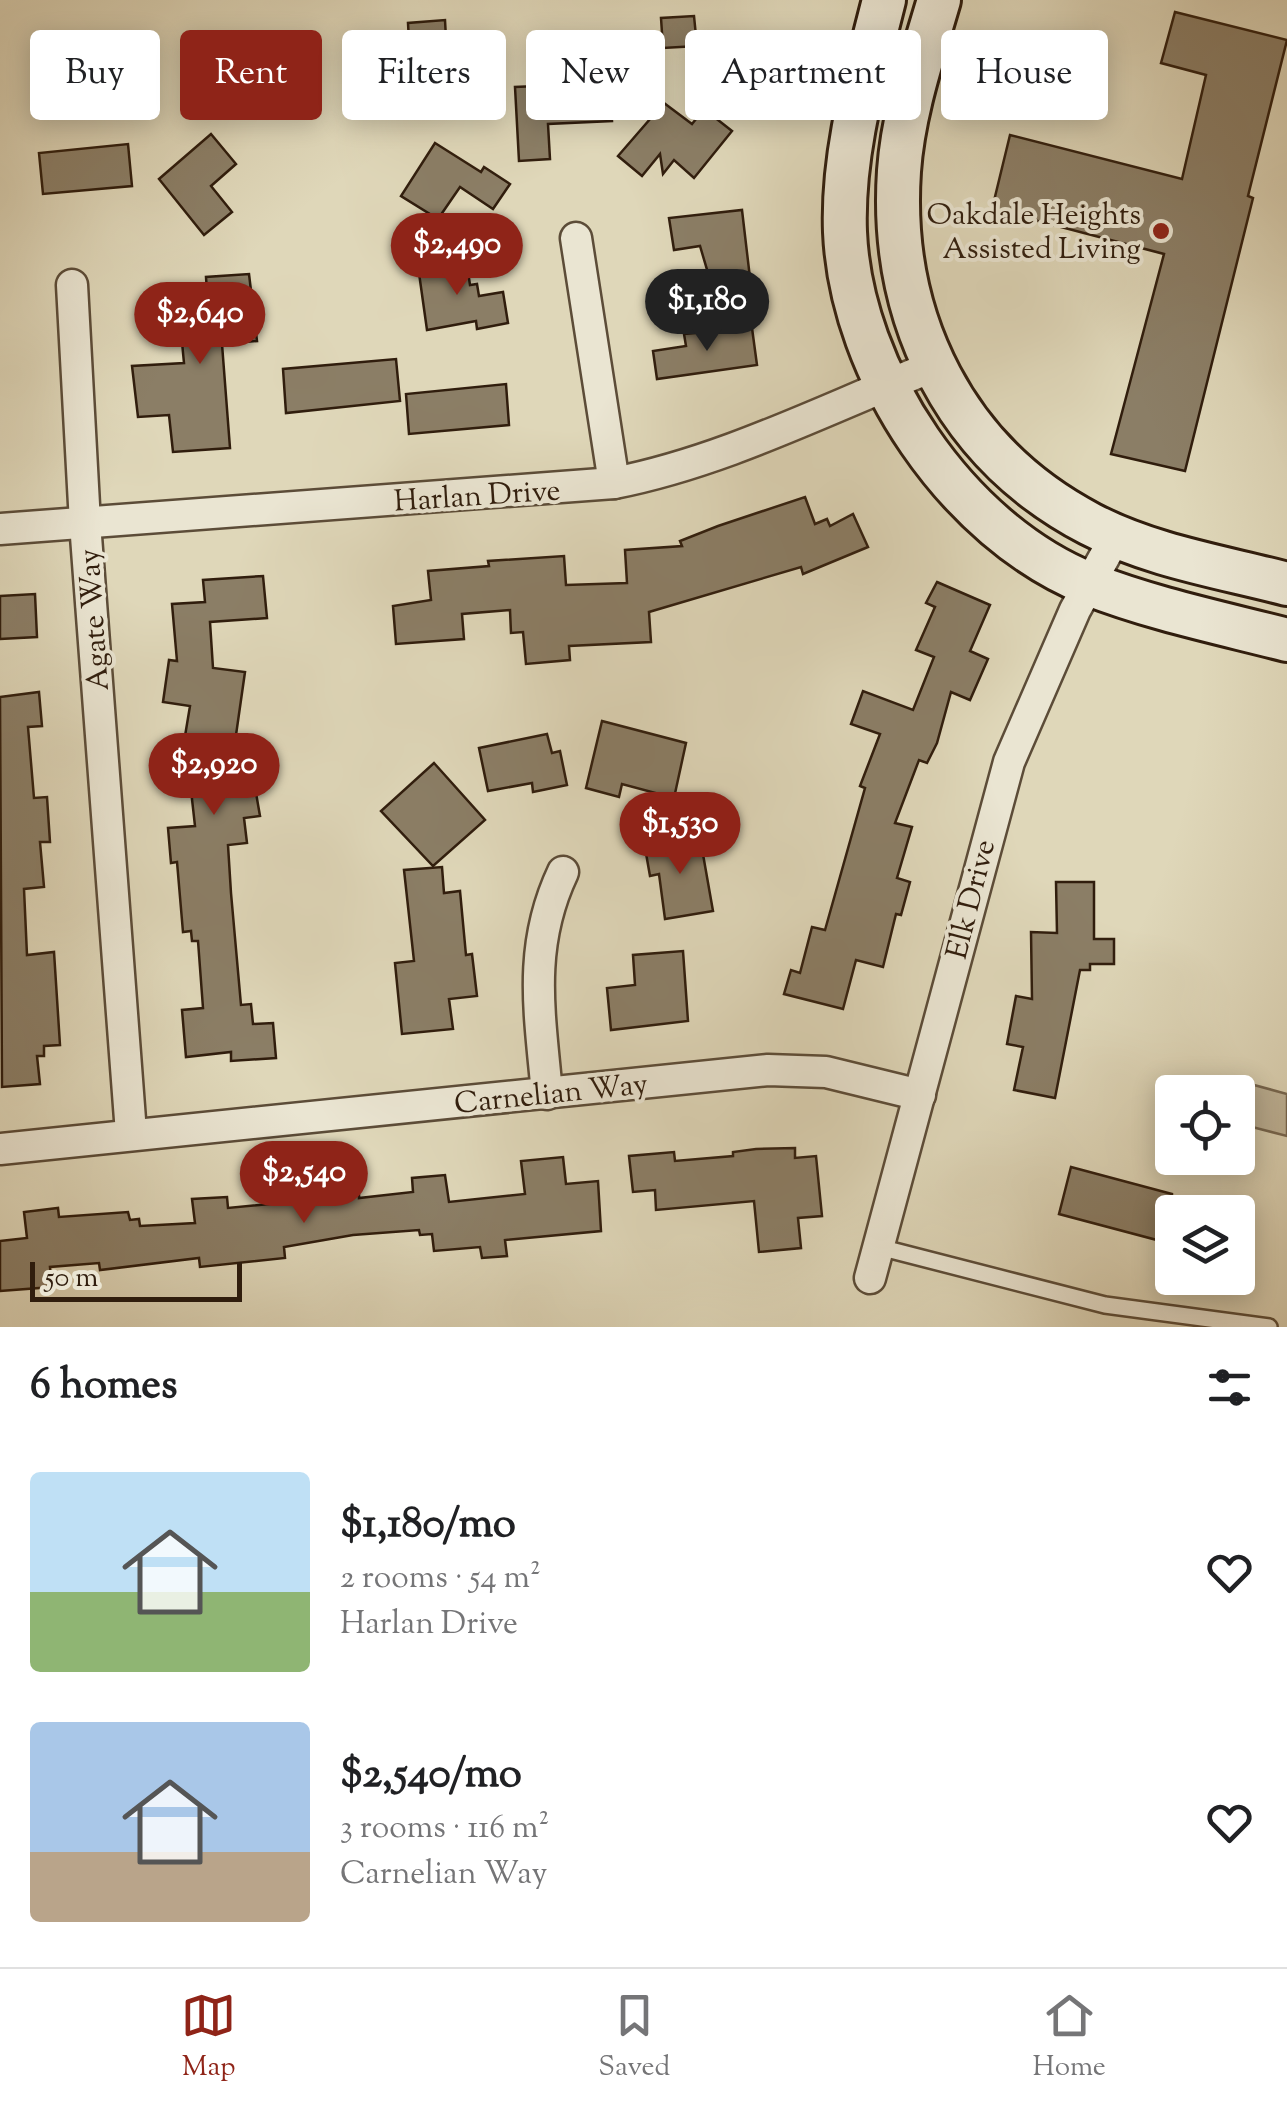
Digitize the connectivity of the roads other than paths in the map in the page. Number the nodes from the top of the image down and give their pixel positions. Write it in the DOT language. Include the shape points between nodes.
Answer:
graph roads {
  1 [pos="884,0"];
  2 [pos="938,0"];
  3 [pos="576,238"];
  4 [pos="72,285"];
  5 [pos="932,366"];
  6 [pos="888,384"];
  7 [pos="614,483"];
  8 [pos="86,523"];
  9 [pos="0,530"];
  10 [pos="1116,536"];
  11 [pos="1089,584"];
  12 [pos="1287,584"];
  13 [pos="1287,640"];
  14 [pos="563,872"];
  15 [pos="548,1094"];
  16 [pos="920,1095"];
  17 [pos="132,1134"];
  18 [pos="0,1149"];
  19 [pos="879,1247"];
  20 [pos="870,1278"];
  21 [pos="1287,1324"];
  22 [pos="1271,1327"];
  1 -- 6 [label="main road" via="851,143 846,234 855,298"];
  2 -- 5 [label="main road" via="899,173 902,264"];
  3 -- 7 [label="street"];
  4 -- 8 [label="street, Agate Way"];
  5 -- 6 [label="street, Harlan Drive"];
  5 -- 10 [label="main road" via="1002,460"];
  6 -- 7 [label="street, Harlan Drive" via="751,444"];
  6 -- 11 [label="main road" via="907,424 961,492 1008,534"];
  7 -- 8 [label="street, Harlan Drive"];
  8 -- 9 [label="street, Harlan Drive"];
  8 -- 17 [label="street, Agate Way"];
  10 -- 11 [label="street, Elk Drive"];
  10 -- 12 [label="main road"];
  11 -- 13 [label="main road"];
  11 -- 16 [label="street, Elk Drive" via="1027,714 992,811"];
  14 -- 15 [label="street" via="549,901 538,955"];
  15 -- 16 [label="street, Carnelian Way" via="794,1070"];
  15 -- 17 [label="street, Carnelian Way"];
  16 -- 19 [label="street, Elk Drive"];
  17 -- 18 [label="street, Carnelian Way"];
  19 -- 20 [label="street, Elk Drive"];
  19 -- 22 [label="lane" via="1105,1306"];
  21 -- 22 [label="lane"];
}
